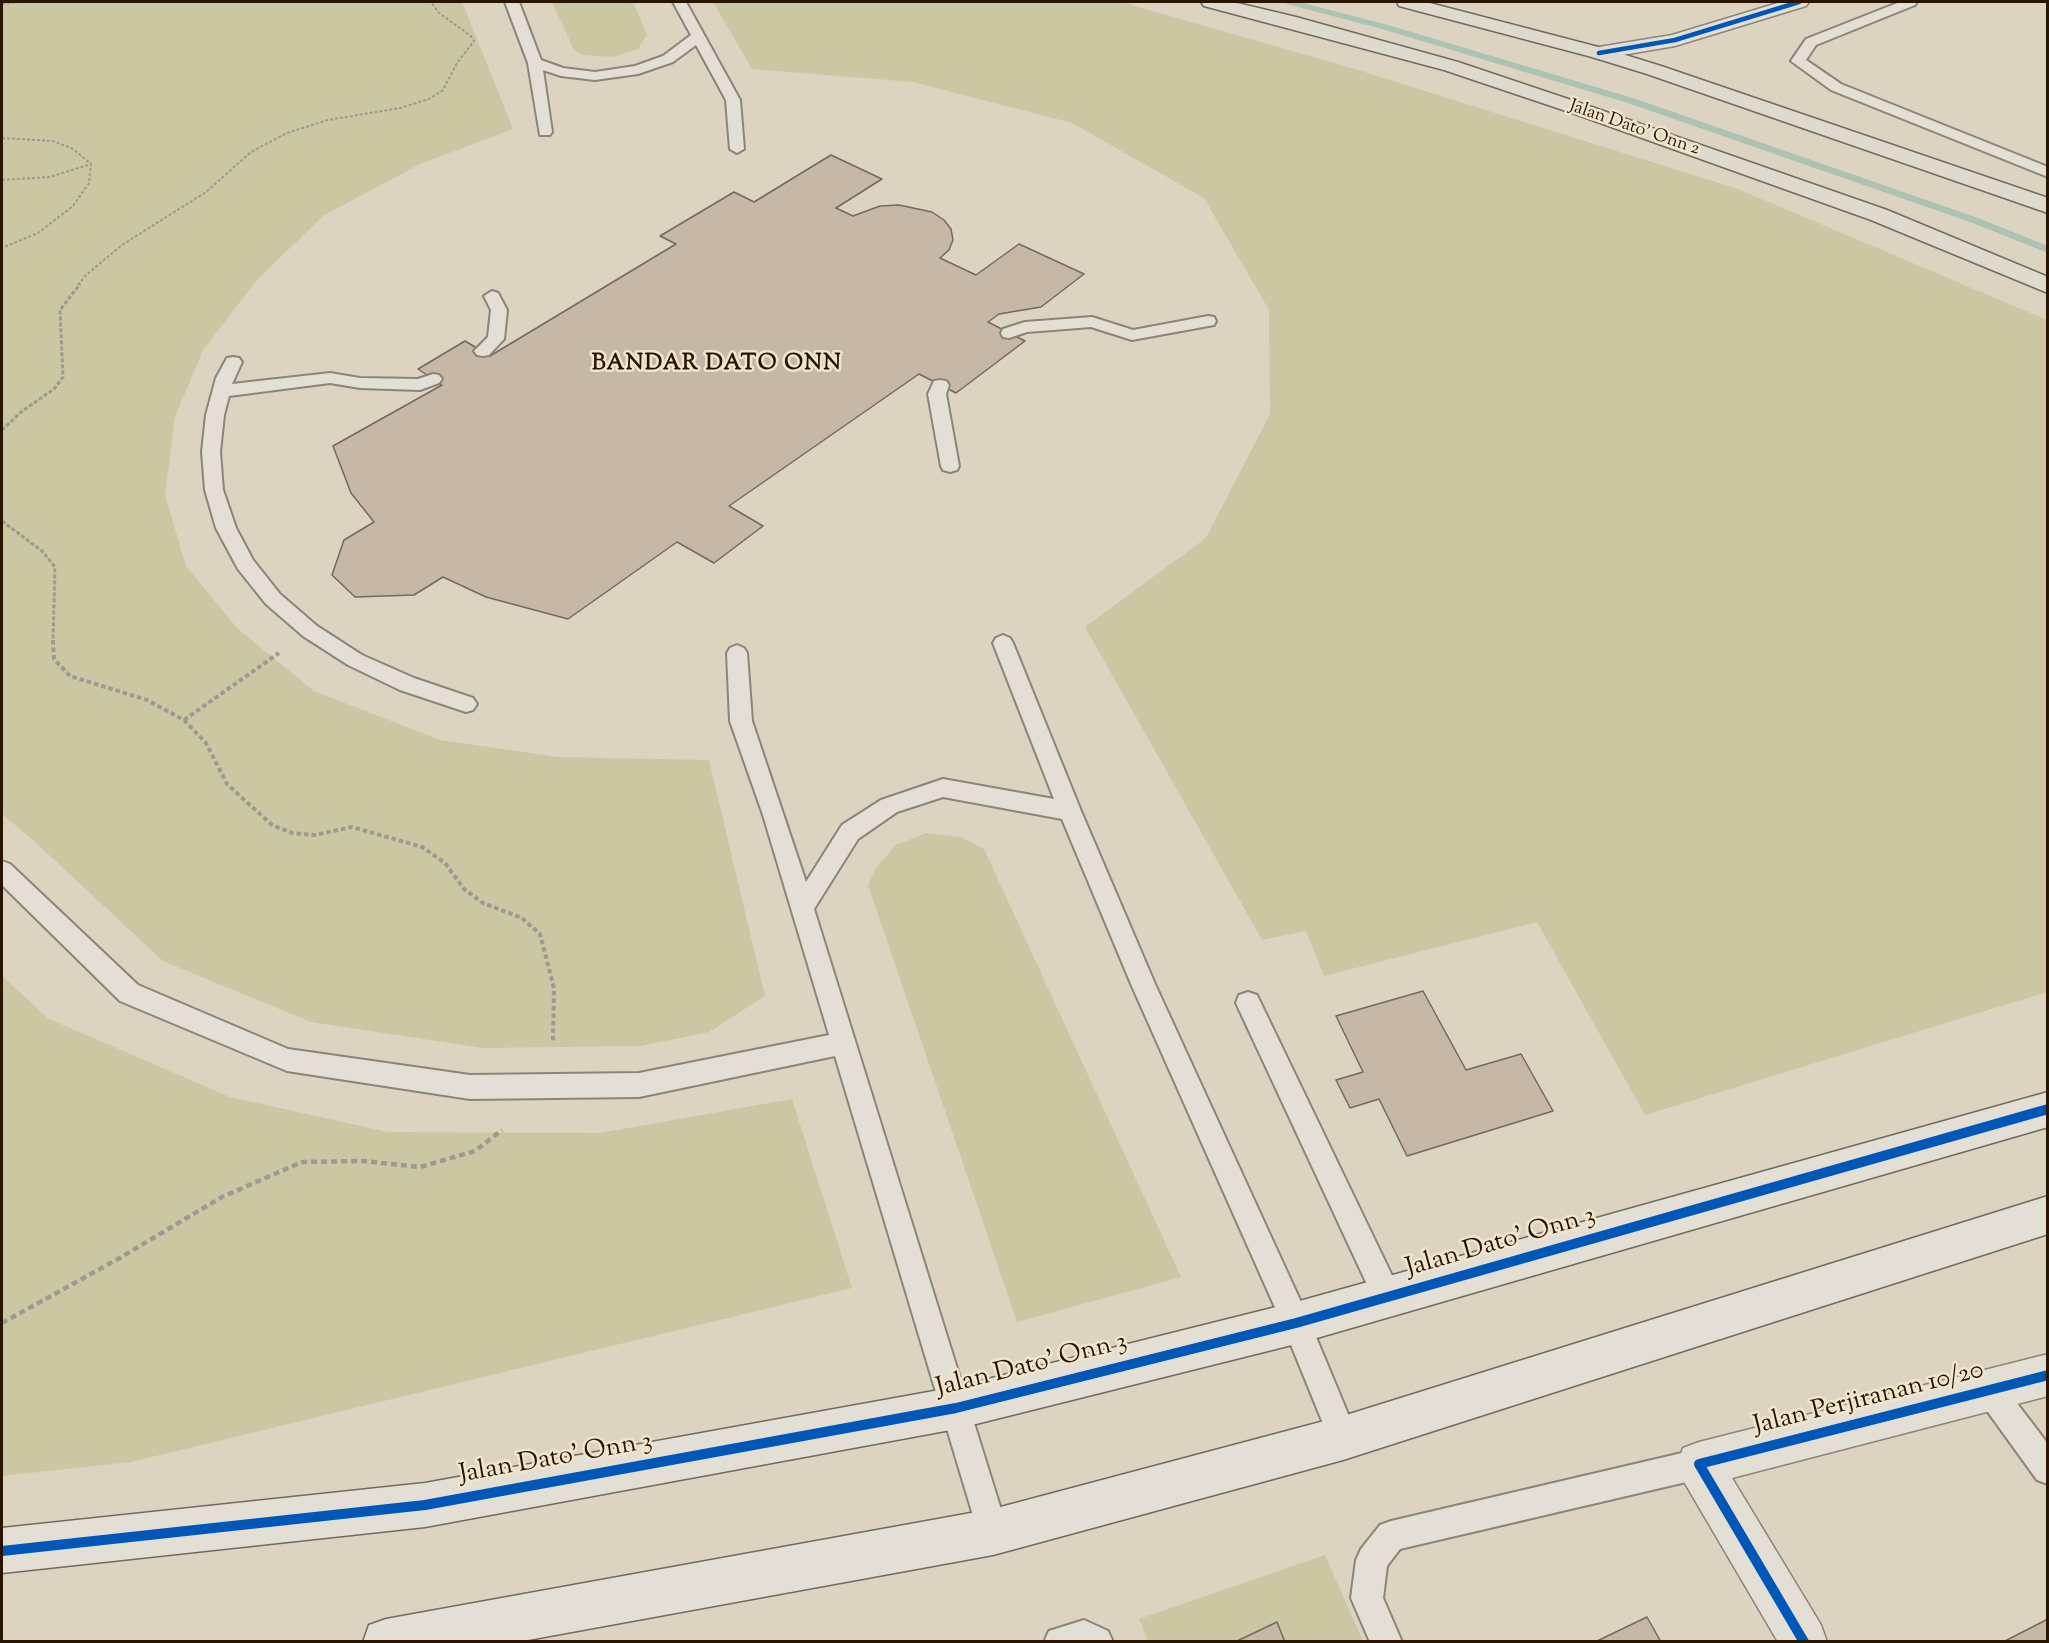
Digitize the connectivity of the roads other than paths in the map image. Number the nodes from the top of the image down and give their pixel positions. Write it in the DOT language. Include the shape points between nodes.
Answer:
graph roads {
  1 [pos="512,2"];
  2 [pos="680,2"];
  3 [pos="1211,2"];
  4 [pos="1406,2"];
  5 [pos="1799,2"];
  6 [pos="1910,2"];
  7 [pos="698,38"];
  8 [pos="1675,40"];
  9 [pos="1599,53"];
  10 [pos="536,63"];
  11 [pos="1654,70"];
  12 [pos="545,132"];
  13 [pos="737,149"];
  14 [pos="2047,171"];
  15 [pos="2048,206"];
  16 [pos="2048,286"];
  17 [pos="492,296"];
  18 [pos="1208,321"];
  19 [pos="1010,333"];
  20 [pos="483,351"];
  21 [pos="232,362"];
  22 [pos="433,379"];
  23 [pos="940,385"];
  24 [pos="222,391"];
  25 [pos="950,466"];
  26 [pos="1003,643"];
  27 [pos="737,653"];
  28 [pos="466,704"];
  29 [pos="1070,811"];
  30 [pos="2,872"];
  31 [pos="802,908"];
  32 [pos="1248,1004"];
  33 [pos="843,1042"];
  34 [pos="2048,1109"];
  35 [pos="2048,1215"];
  36 [pos="1388,1298"];
  37 [pos="1296,1323"];
  38 [pos="2048,1375"];
  39 [pos="1990,1392"];
  40 [pos="957,1408"];
  41 [pos="1343,1438"];
  42 [pos="1700,1464"];
  43 [pos="2048,1469"];
  44 [pos="993,1533"];
  45 [pos="2,1551"];
  46 [pos="386,1641"];
  47 [pos="1060,1641"];
  48 [pos="1097,1641"];
  49 [pos="1386,1641"];
  50 [pos="1804,1641"];
  1 -- 10 [label="lane"];
  2 -- 7 [label="lane"];
  3 -- 16 [label="main road, Jalan Dato' Onn 2" via="1451,66 1582,110 1879,215"];
  4 -- 9 [label="main road"];
  5 -- 8 [label="main road"];
  6 -- 14 [label="lane" via="1811,42 1798,61 1836,87"];
  7 -- 10 [label="lane" via="668,59 638,70 595,76 561,72"];
  7 -- 13 [label="lane" via="733,100"];
  8 -- 9 [label="main road"];
  8 -- 11 [label="main road"];
  9 -- 11 [label="main road"];
  10 -- 12 [label="lane"];
  11 -- 15 [label="main road"];
  17 -- 20 [label="lane" via="499,310 496,339"];
  18 -- 19 [label="lane" via="1132,335 1092,322 1025,327"];
  21 -- 24 [label="lane"];
  22 -- 24 [label="lane" via="420,385 330,378"];
  23 -- 25 [label="lane" via="937,394"];
  24 -- 28 [label="lane" via="211,452 214,490 226,528 245,564 273,599 310,631 355,660 407,684"];
  26 -- 29 [label="lane"];
  27 -- 31 [label="lane" via="741,721"];
  29 -- 31 [label="lane" via="943,788 889,806 850,832"];
  29 -- 37 [label="lane" via="1143,984"];
  30 -- 33 [label="lane" via="129,993 287,1060 470,1087 639,1085"];
  31 -- 33 [label="lane"];
  32 -- 36 [label="lane"];
  33 -- 40 [label="lane"];
  34 -- 36 [label="main road, Jalan Dato' Onn 3"];
  35 -- 41 [label="main road"];
  36 -- 37 [label="main road, Jalan Dato' Onn 3"];
  37 -- 40 [label="main road, Jalan Dato' Onn 3"];
  37 -- 41 [label="lane"];
  38 -- 39 [label="main road, Jalan Perjiranan 10/20"];
  39 -- 42 [label="main road, Jalan Perjiranan 10/20"];
  39 -- 43 [label="lane"];
  40 -- 44 [label="lane"];
  40 -- 45 [label="main road, Jalan Dato' Onn 3" via="425,1505"];
  41 -- 44 [label="main road"];
  42 -- 49 [label="lane" via="1391,1536 1372,1560 1367,1598"];
  42 -- 50 [label="main road"];
  44 -- 46 [label="main road"];
  47 -- 48 [label="lane" via="1084,1636"];
}
